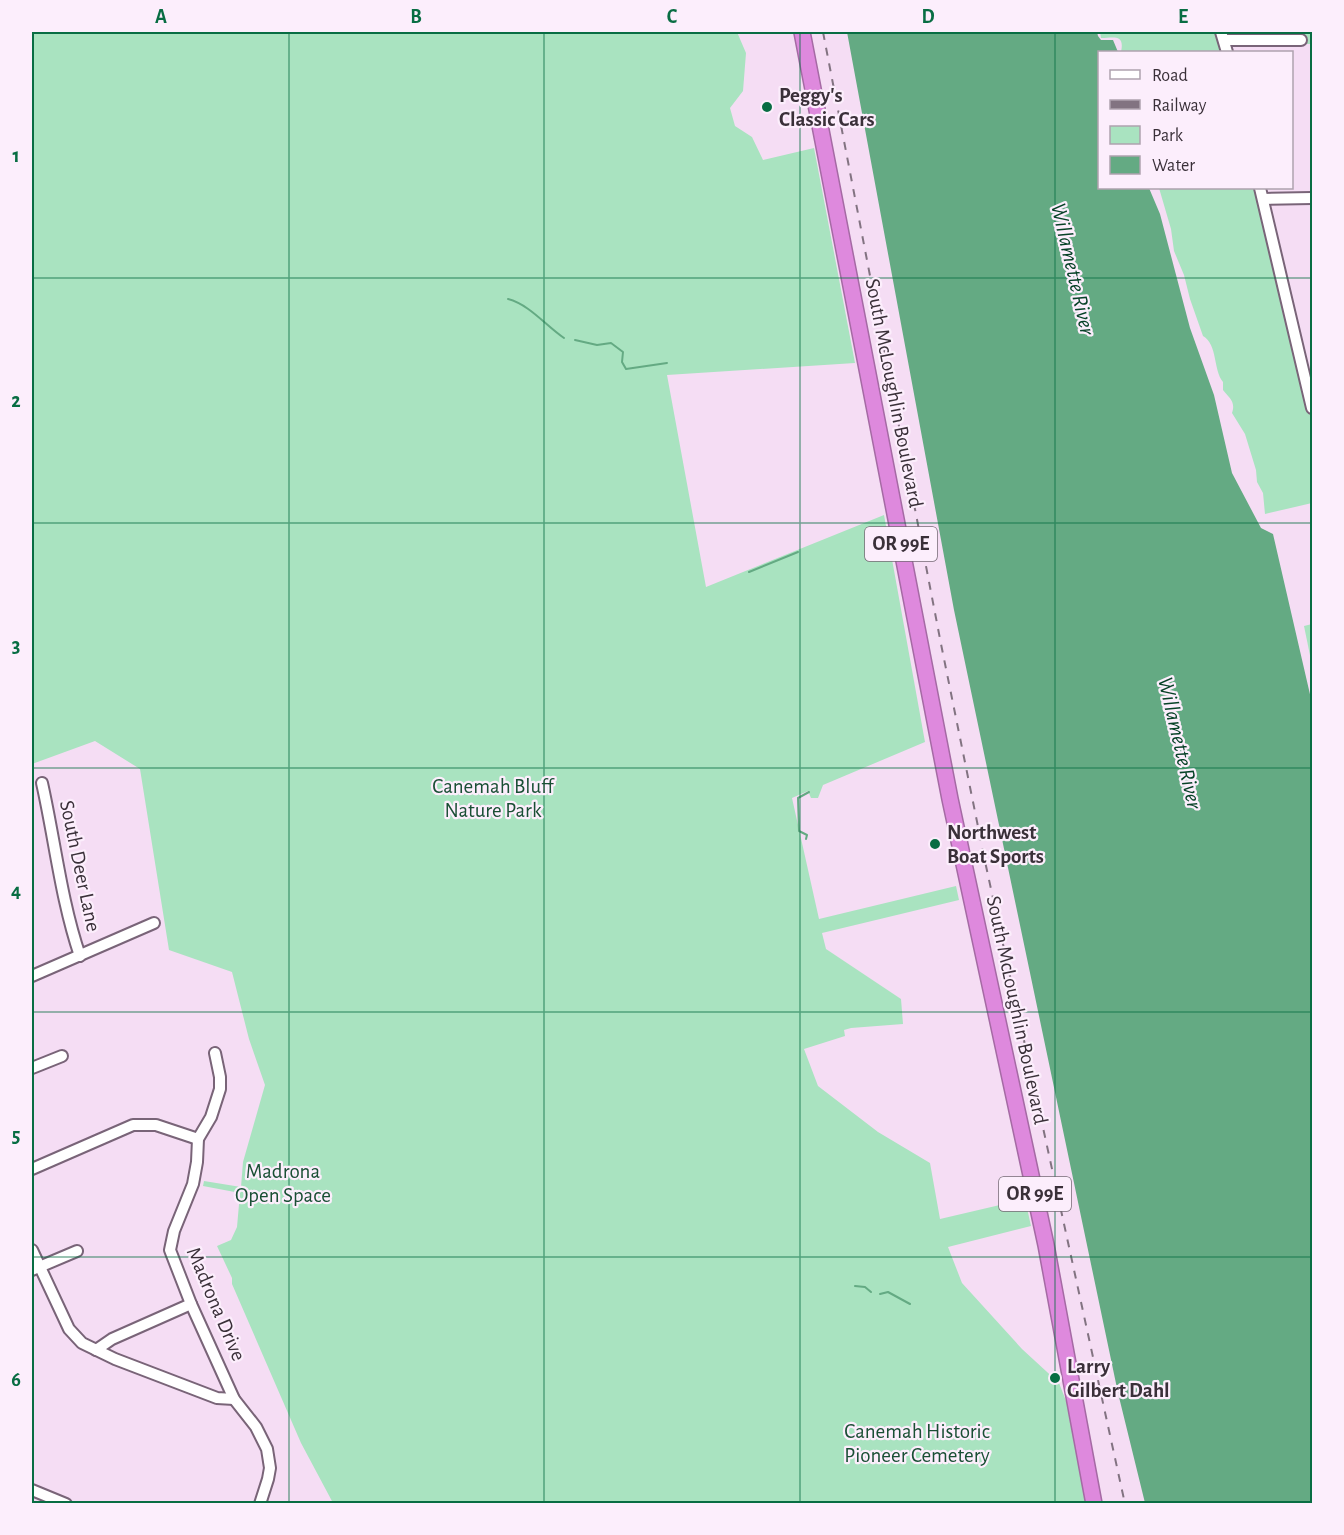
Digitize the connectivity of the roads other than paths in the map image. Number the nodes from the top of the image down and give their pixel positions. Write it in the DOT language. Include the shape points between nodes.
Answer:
graph roads {
  1 [pos="802,32"];
  2 [pos="1223,36"];
  3 [pos="1301,40"];
  4 [pos="1227,51"];
  5 [pos="1260,189"];
  6 [pos="1312,198"];
  7 [pos="1263,199"];
  8 [pos="1312,408"];
  9 [pos="42,783"];
  10 [pos="154,923"];
  11 [pos="80,956"];
  12 [pos="32,976"];
  13 [pos="214,1053"];
  14 [pos="62,1056"];
  15 [pos="32,1068"];
  16 [pos="198,1139"];
  17 [pos="32,1169"];
  18 [pos="32,1250"];
  19 [pos="77,1251"];
  20 [pos="36,1268"];
  21 [pos="191,1304"];
  22 [pos="96,1350"];
  23 [pos="234,1399"];
  24 [pos="32,1490"];
  25 [pos="66,1503"];
  26 [pos="260,1503"];
  27 [pos="1094,1503"];
  1 -- 27 [label="highway, South McLoughlin Boulevard / OR 99E" via="953,809 1046,1245"];
  2 -- 3 [label="street"];
  2 -- 4 [label="street"];
  5 -- 7 [label="street"];
  6 -- 7 [label="street"];
  7 -- 8 [label="street"];
  9 -- 11 [label="street, South Deer Lane" via="64,901"];
  10 -- 11 [label="street"];
  11 -- 12 [label="street"];
  13 -- 16 [label="street, Madrona Drive" via="219,1089 211,1117"];
  14 -- 15 [label="street"];
  16 -- 17 [label="street" via="156,1125 133,1125"];
  16 -- 21 [label="street, Madrona Drive" via="193,1184 170,1250"];
  18 -- 20 [label="street"];
  19 -- 20 [label="street"];
  20 -- 22 [label="street" via="69,1329 82,1343"];
  21 -- 22 [label="street"];
  21 -- 23 [label="street, Madrona Drive"];
  22 -- 23 [label="street" via="217,1398"];
  23 -- 26 [label="street, Madrona Drive" via="259,1433 269,1458 268,1479"];
  24 -- 25 [label="street"];
}
